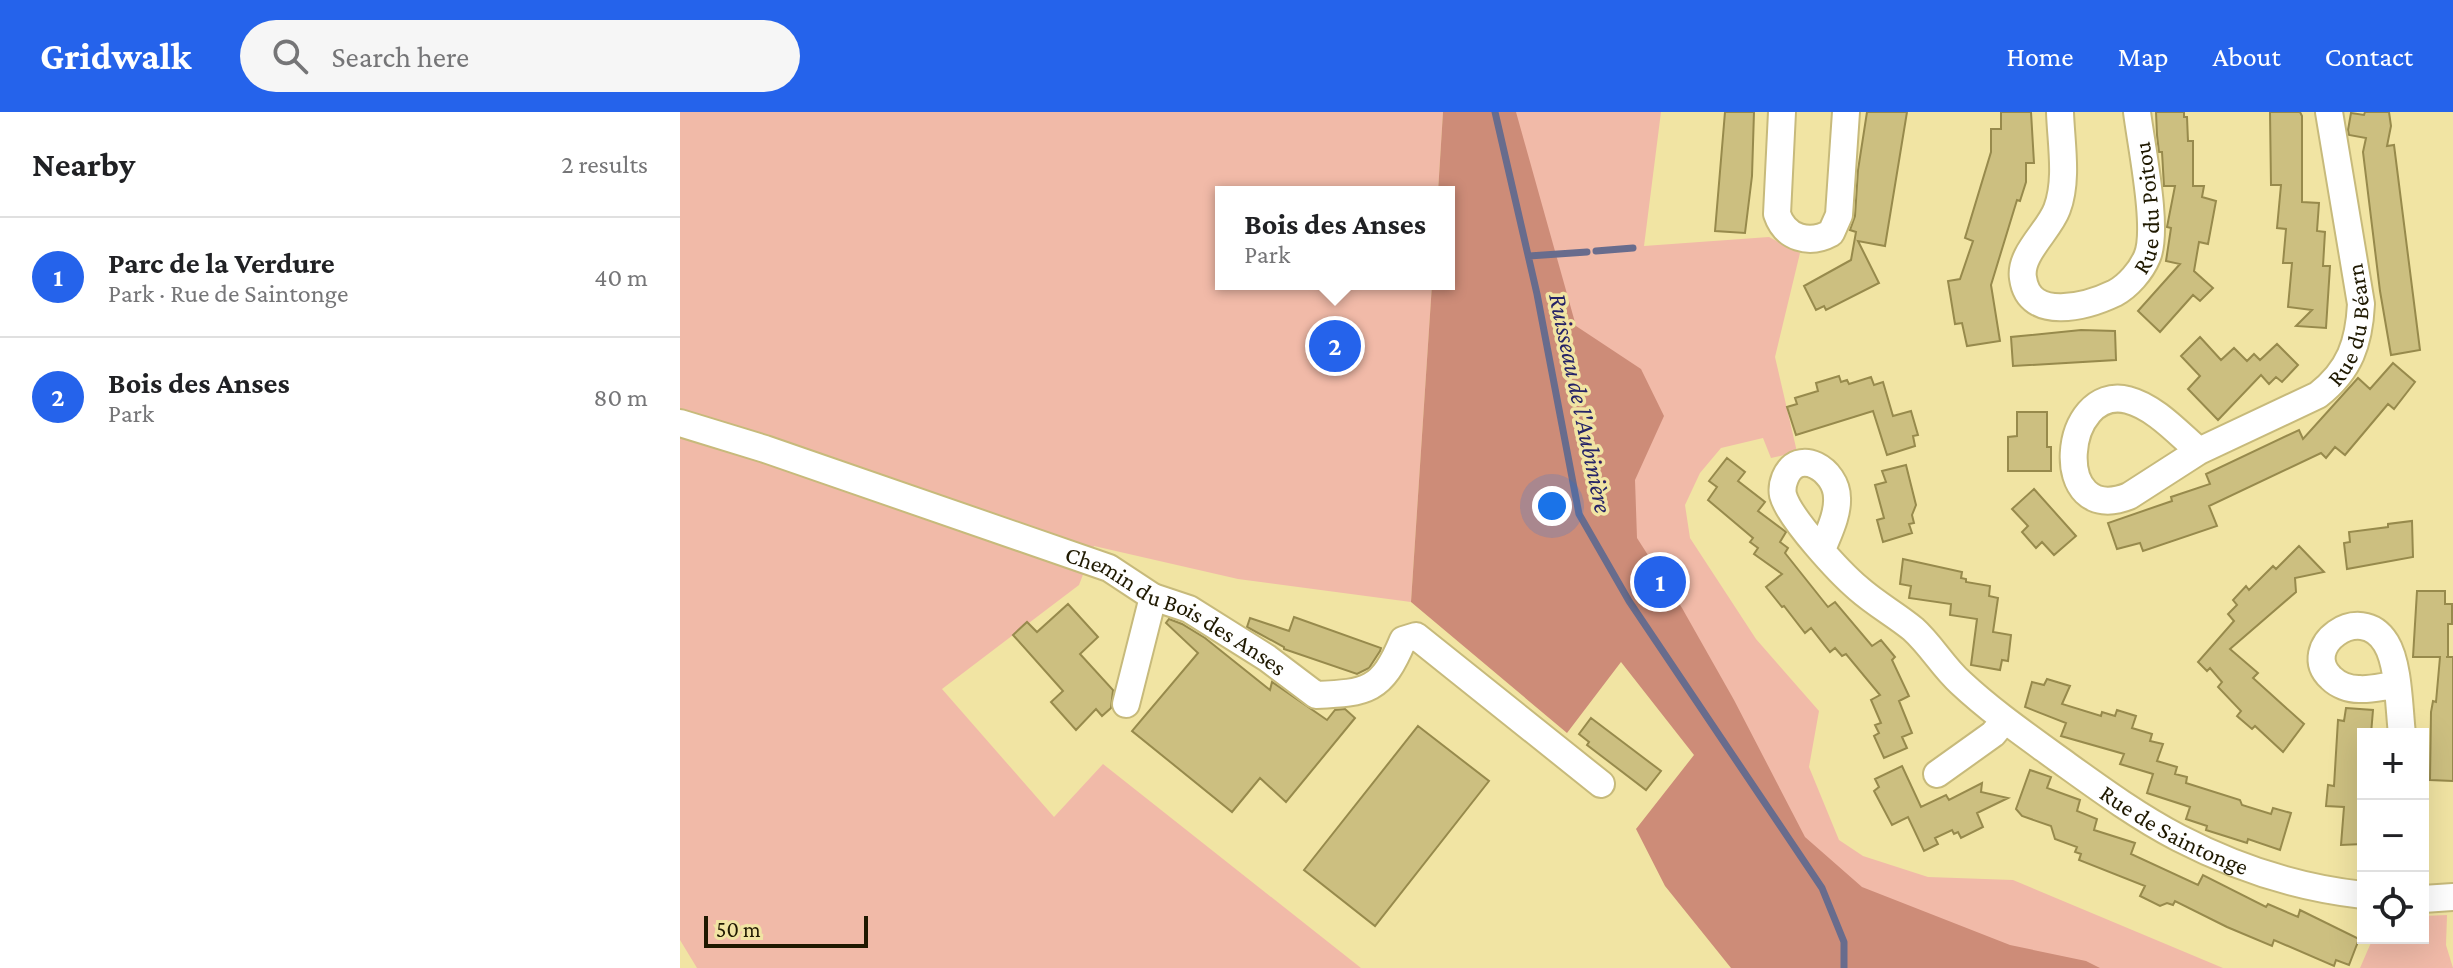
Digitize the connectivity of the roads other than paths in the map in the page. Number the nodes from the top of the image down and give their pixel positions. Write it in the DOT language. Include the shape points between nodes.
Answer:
graph roads {
  1 [pos="1782,112"];
  2 [pos="1846,112"];
  3 [pos="2060,112"];
  4 [pos="2137,112"];
  5 [pos="2329,112"];
  6 [pos="680,423"];
  7 [pos="2199,451"];
  8 [pos="1822,550"];
  9 [pos="1153,597"];
  10 [pos="2396,685"];
  11 [pos="1126,704"];
  12 [pos="2004,721"];
  13 [pos="2401,728"];
  14 [pos="1937,774"];
  15 [pos="1601,784"];
  16 [pos="2357,894"];
  17 [pos="2453,897"];
  18 [pos="2429,899"];
  1 -- 2 [label="street" via="1777,214 1788,232 1812,239 1831,233 1839,215"];
  3 -- 4 [label="street, Rue du Poitou" via="2062,194 2051,224 2022,269 2028,294 2050,307 2065,308 2116,292 2147,258 2152,242"];
  5 -- 7 [label="street, Rue du Béarn" via="2361,304 2360,332 2334,383 2318,395"];
  6 -- 9 [label="street, Chemin du Bois des Anses" via="1109,568"];
  7 -- 7 [label="street, Rue du Béarn" via="2150,410 2113,399 2085,419 2072,455 2082,487 2109,501 2129,496"];
  8 -- 12 [label="street, Rue de Saintonge" via="1858,588 1916,631 1953,675"];
  9 -- 11 [label="street"];
  9 -- 15 [label="street, Chemin du Bois des Anses" via="1189,609 1316,695 1354,694 1374,686 1403,640 1416,636"];
  10 -- 13 [label="street"];
  12 -- 14 [label="street"];
  12 -- 16 [label="street, Rue de Saintonge" via="2179,838 2286,882"];
  17 -- 18 [label="street"];
}
